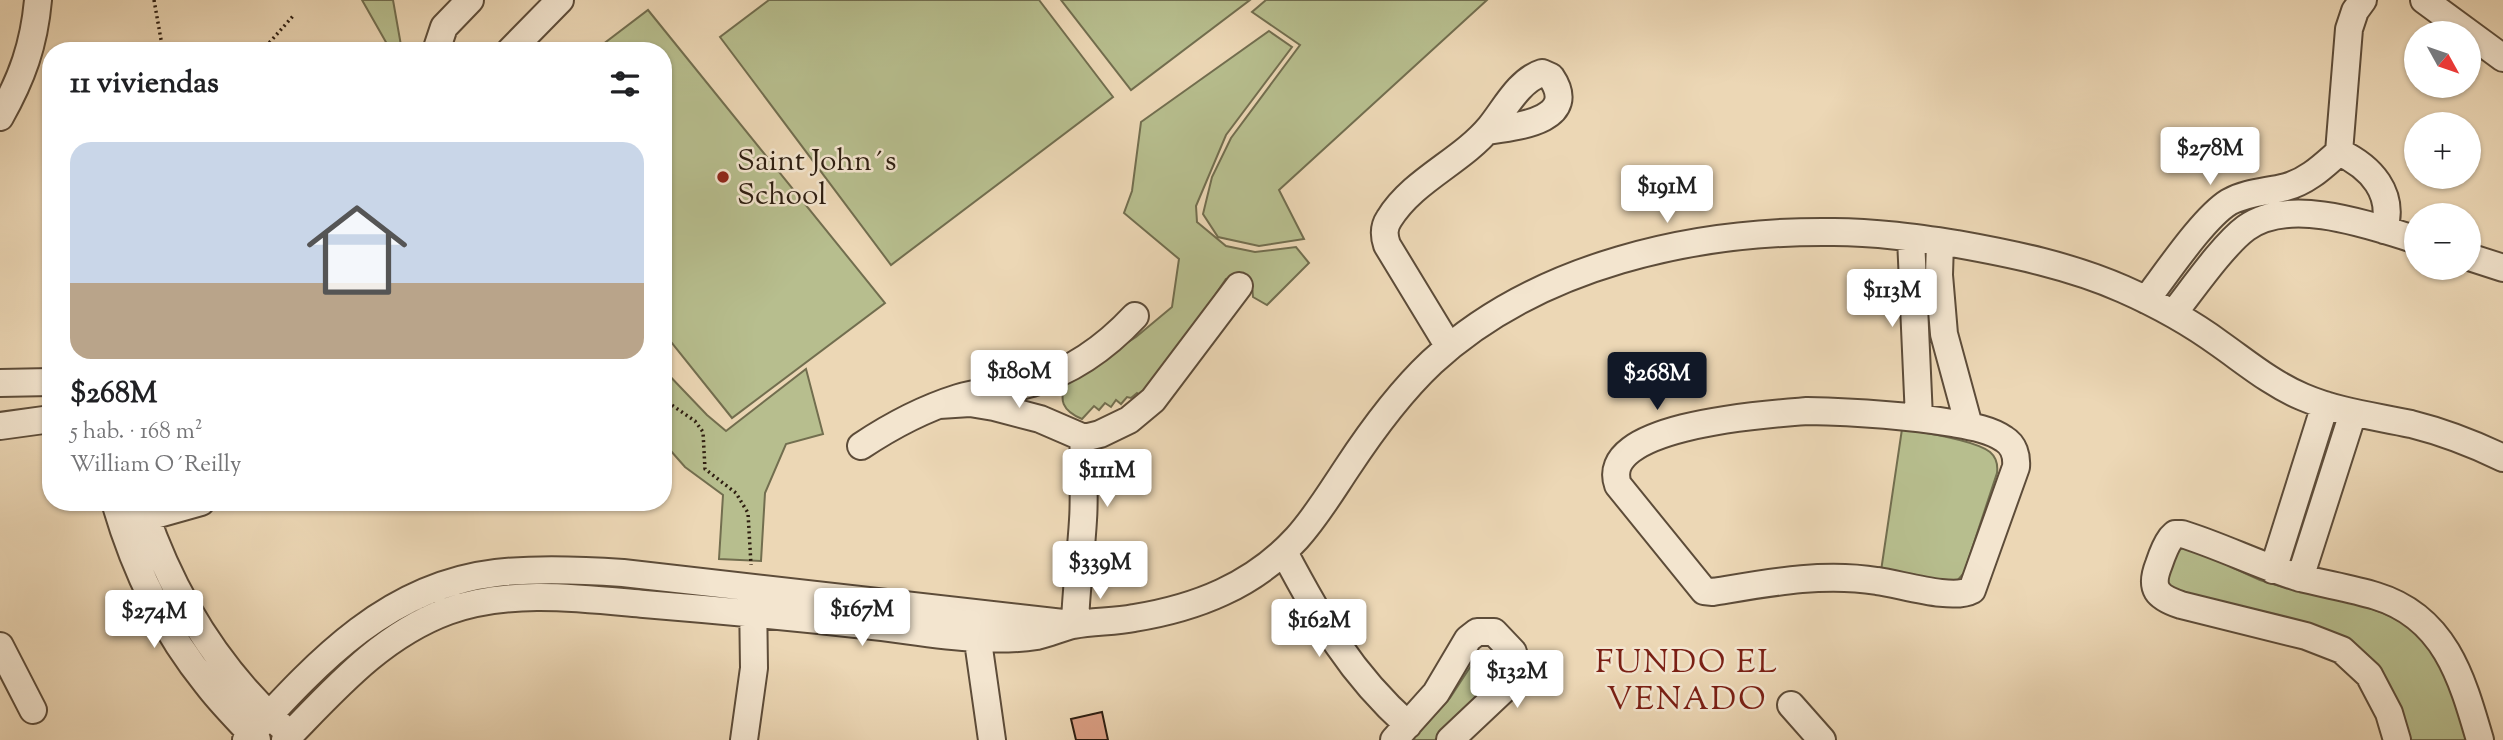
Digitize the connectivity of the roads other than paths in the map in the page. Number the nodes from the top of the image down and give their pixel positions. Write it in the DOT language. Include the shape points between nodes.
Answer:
graph roads {
  1 [pos="38,0"];
  2 [pos="470,0"];
  3 [pos="560,0"];
  4 [pos="2363,0"];
  5 [pos="2424,0"];
  6 [pos="439,42"];
  7 [pos="519,42"];
  8 [pos="2503,58"];
  9 [pos="0,117"];
  10 [pos="1487,131"];
  11 [pos="2339,152"];
  12 [pos="2384,230"];
  13 [pos="2404,236"];
  14 [pos="1911,238"];
  15 [pos="1940,242"];
  16 [pos="2481,261"];
  17 [pos="2503,268"];
  18 [pos="1239,286"];
  19 [pos="2146,300"];
  20 [pos="2173,314"];
  21 [pos="1135,317"];
  22 [pos="1449,347"];
  23 [pos="1048,377"];
  24 [pos="42,382"];
  25 [pos="0,383"];
  26 [pos="939,405"];
  27 [pos="2325,405"];
  28 [pos="2353,412"];
  29 [pos="1919,418"];
  30 [pos="42,420"];
  31 [pos="0,426"];
  32 [pos="1969,426"];
  33 [pos="1073,433"];
  34 [pos="861,446"];
  35 [pos="2503,458"];
  36 [pos="131,512"];
  37 [pos="1283,552"];
  38 [pos="2273,570"];
  39 [pos="2300,578"];
  40 [pos="753,600"];
  41 [pos="974,611"];
  42 [pos="1075,624"];
  43 [pos="976,638"];
  44 [pos="0,646"];
  45 [pos="1791,705"];
  46 [pos="33,710"];
  47 [pos="256,732"];
  48 [pos="1401,733"];
  49 [pos="287,737"];
  50 [pos="744,740"];
  51 [pos="992,740"];
  52 [pos="1450,740"];
  53 [pos="1822,740"];
  54 [pos="2397,740"];
  55 [pos="2480,740"];
  1 -- 9 [label="street" via="22,76"];
  2 -- 6 [label="street" via="444,27"];
  3 -- 7 [label="street"];
  4 -- 11 [label="street" via="2354,10 2349,29"];
  5 -- 8 [label="street"];
  10 -- 22 [label="street" via="1421,185 1385,226 1387,245"];
  11 -- 12 [label="street" via="2360,163 2382,187 2388,206"];
  11 -- 19 [label="street" via="2307,178 2240,197 2223,207"];
  12 -- 13 [label="street"];
  12 -- 20 [label="street" via="2305,214 2266,218 2236,237"];
  14 -- 15 [label="street"];
  14 -- 22 [label="street" via="1831,232 1766,234 1660,250 1548,288 1496,314"];
  14 -- 29 [label="street"];
  15 -- 19 [label="street" via="2042,262"];
  15 -- 32 [label="street" via="1944,334"];
  16 -- 17 [label="street"];
  18 -- 33 [label="street" via="1153,400 1122,424"];
  19 -- 20 [label="street"];
  20 -- 27 [label="street" via="2271,381"];
  21 -- 23 [label="street" via="1104,346"];
  22 -- 37 [label="street" via="1394,403 1313,518"];
  23 -- 26 [label="street"];
  23 -- 33 [label="street" via="1051,408"];
  24 -- 25 [label="street"];
  26 -- 33 [label="street" via="994,407"];
  26 -- 34 [label="street"];
  27 -- 28 [label="street"];
  27 -- 38 [label="street"];
  28 -- 35 [label="street" via="2424,428"];
  28 -- 39 [label="street"];
  29 -- 32 [label="street"];
  29 -- 32 [label="street" via="1807,411 1720,419 1642,443 1619,460 1615,477 1623,494 1704,591 1828,577 1958,595 1972,590 1976,582 2016,467 2014,450 2004,439"];
  30 -- 31 [label="street"];
  33 -- 42 [label="street" via="1082,471 1083,518"];
  36 -- 47 [label="street" via="145,582 172,635 207,685"];
  37 -- 42 [label="street" via="1243,582 1199,603 1127,620"];
  37 -- 48 [label="street" via="1320,621"];
  38 -- 39 [label="street"];
  38 -- 54 [label="street" via="2175,534 2156,572 2155,586 2171,601 2306,636 2342,650 2374,682"];
  39 -- 55 [label="street" via="2376,596 2421,621 2451,656"];
  40 -- 41 [label="street"];
  40 -- 43 [label="street"];
  40 -- 47 [label="street" via="623,573 495,573 453,581 413,595 376,617 341,645"];
  40 -- 49 [label="street" via="563,597 466,606 424,621 383,646"];
  40 -- 50 [label="street" via="754,668"];
  41 -- 42 [label="street"];
  41 -- 43 [label="street"];
  42 -- 43 [label="street" via="1034,637"];
  43 -- 51 [label="street"];
  44 -- 46 [label="street"];
  45 -- 53 [label="street"];
  47 -- 49 [label="street"];
  48 -- 52 [label="street" via="1436,694 1468,639 1477,632 1494,632 1513,652 1516,670 1504,689"];
}
